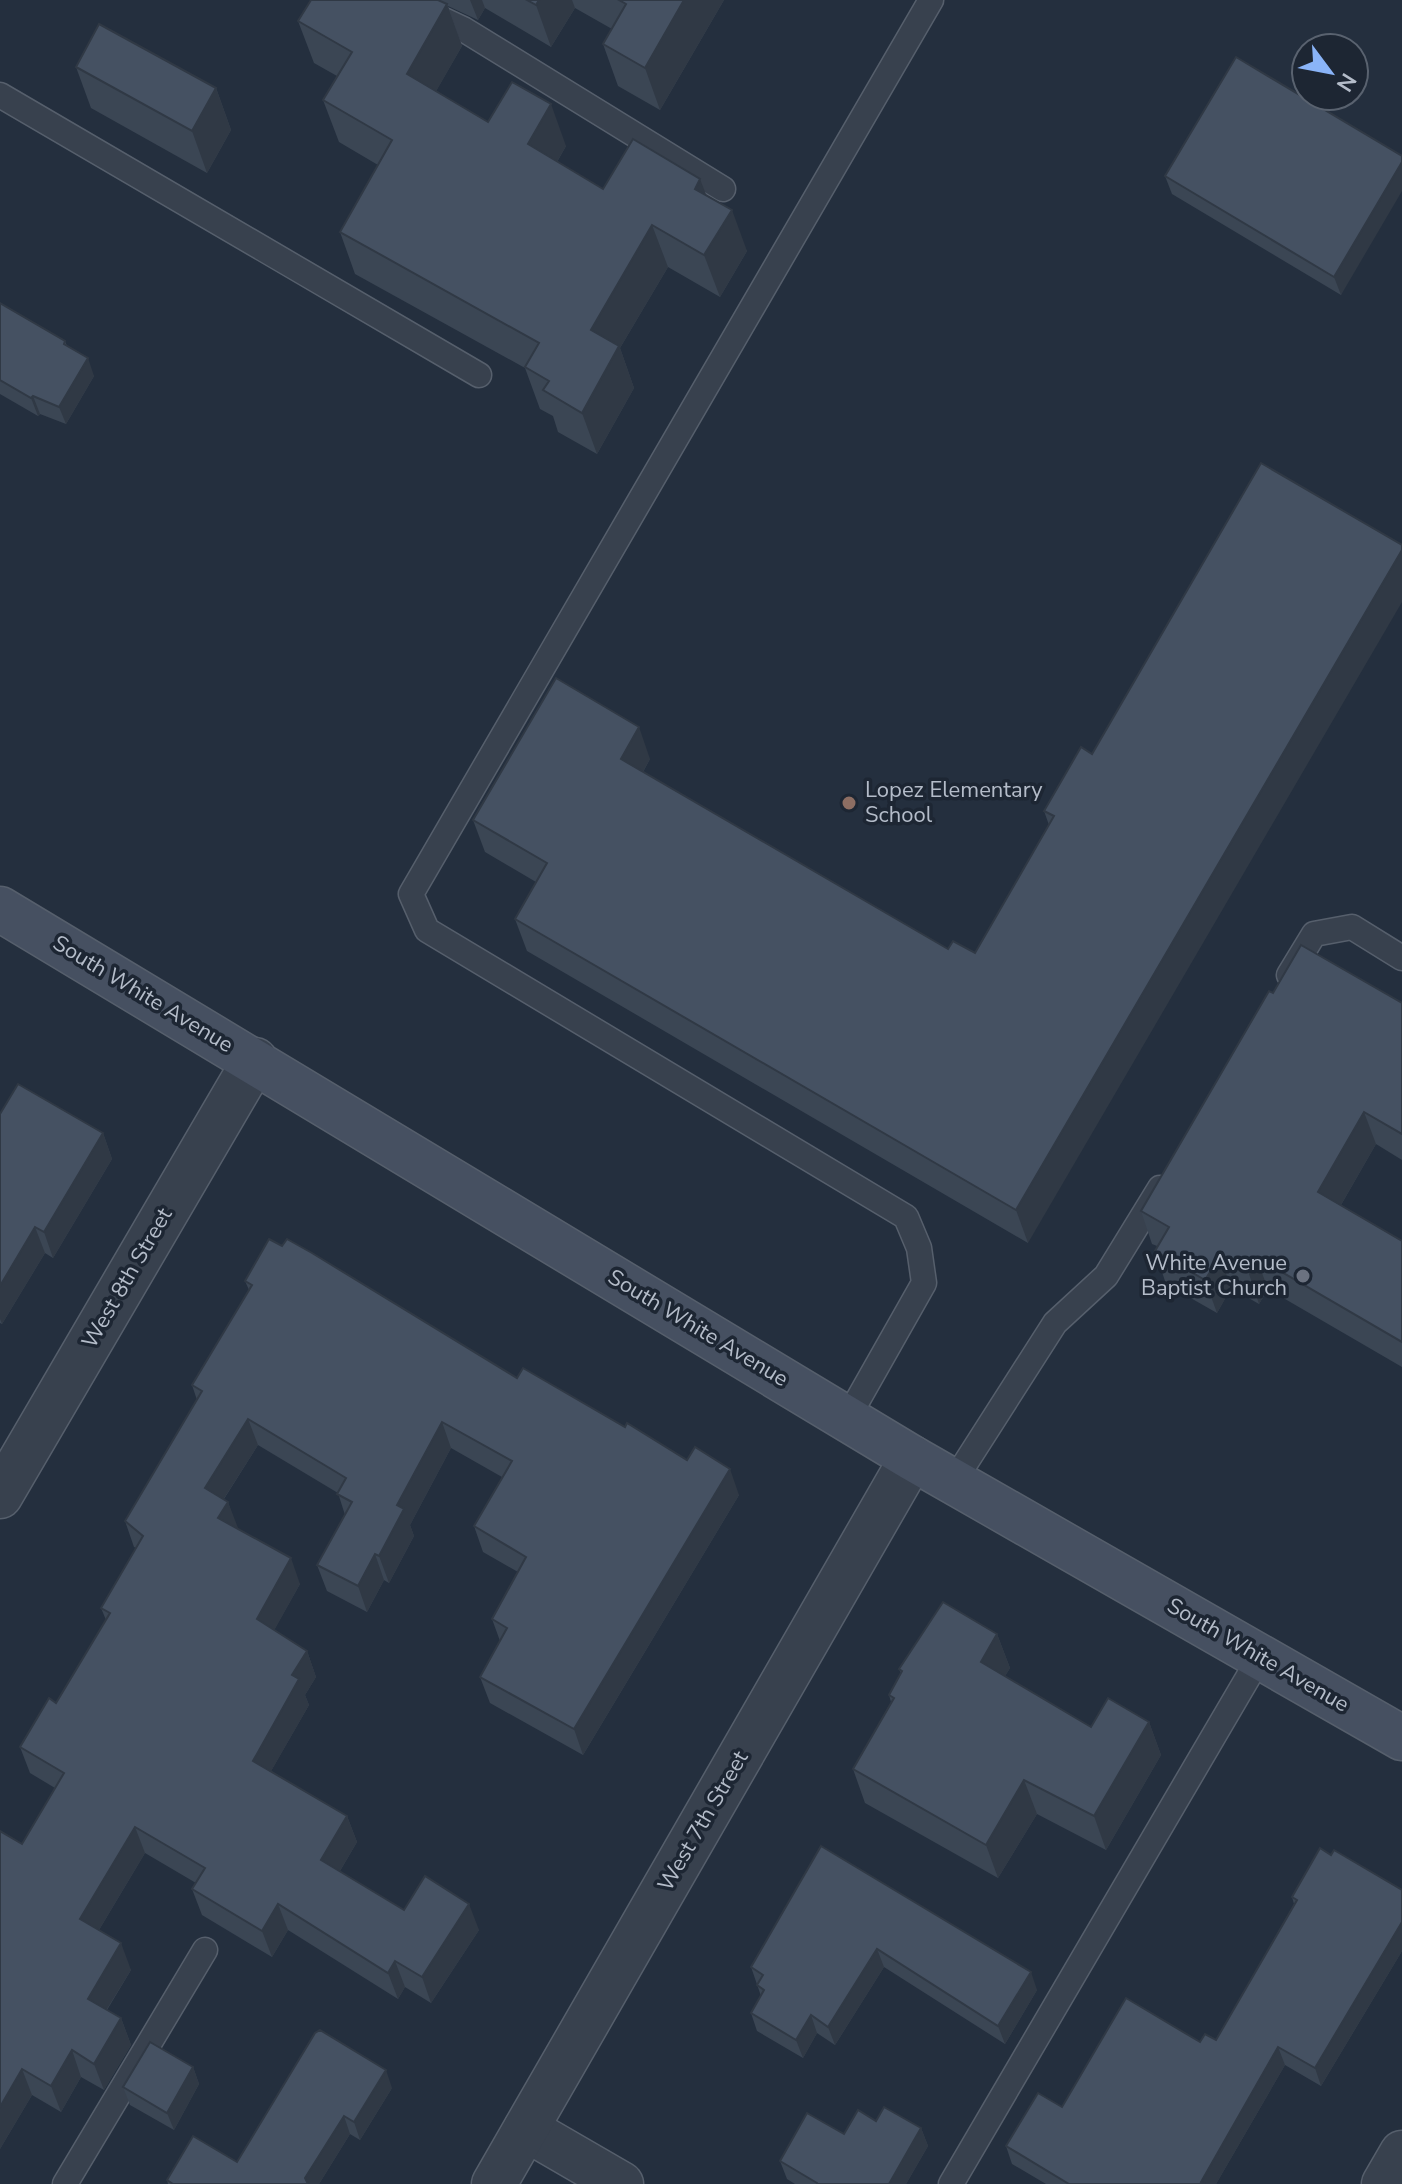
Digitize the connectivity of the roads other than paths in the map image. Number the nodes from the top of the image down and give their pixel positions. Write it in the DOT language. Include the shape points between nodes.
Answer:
graph roads {
  1 [pos="401,0"];
  2 [pos="931,0"];
  3 [pos="0,95"];
  4 [pos="723,189"];
  5 [pos="479,375"];
  6 [pos="0,909"];
  7 [pos="1402,958"];
  8 [pos="1274,1000"];
  9 [pos="255,1060"];
  10 [pos="1170,1171"];
  11 [pos="847,1419"];
  12 [pos="912,1458"];
  13 [pos="954,1481"];
  14 [pos="0,1496"];
  15 [pos="1260,1657"];
  16 [pos="1402,1738"];
  17 [pos="205,1950"];
  18 [pos="526,2129"];
  19 [pos="1402,2153"];
  20 [pos="65,2184"];
  21 [pos="494,2184"];
  22 [pos="621,2184"];
  23 [pos="951,2184"];
  24 [pos="1384,2184"];
  1 -- 4 [label="lane" via="463,29"];
  2 -- 11 [label="lane" via="411,894 427,930 906,1217 919,1248 924,1283"];
  3 -- 5 [label="lane"];
  6 -- 9 [label="street, South White Avenue"];
  7 -- 8 [label="lane" via="1352,927 1314,934"];
  9 -- 11 [label="street, South White Avenue"];
  9 -- 14 [label="street, West 8th Street"];
  10 -- 13 [label="lane" via="1106,1276 1055,1323"];
  11 -- 12 [label="street, South White Avenue"];
  12 -- 13 [label="street, South White Avenue"];
  12 -- 18 [label="street, West 7th Street"];
  13 -- 15 [label="street, South White Avenue"];
  15 -- 16 [label="street, South White Avenue"];
  15 -- 23 [label="lane"];
  17 -- 20 [label="lane"];
  18 -- 21 [label="street, West 7th Street"];
  18 -- 22 [label="street"];
  19 -- 24 [label="street"];
}
